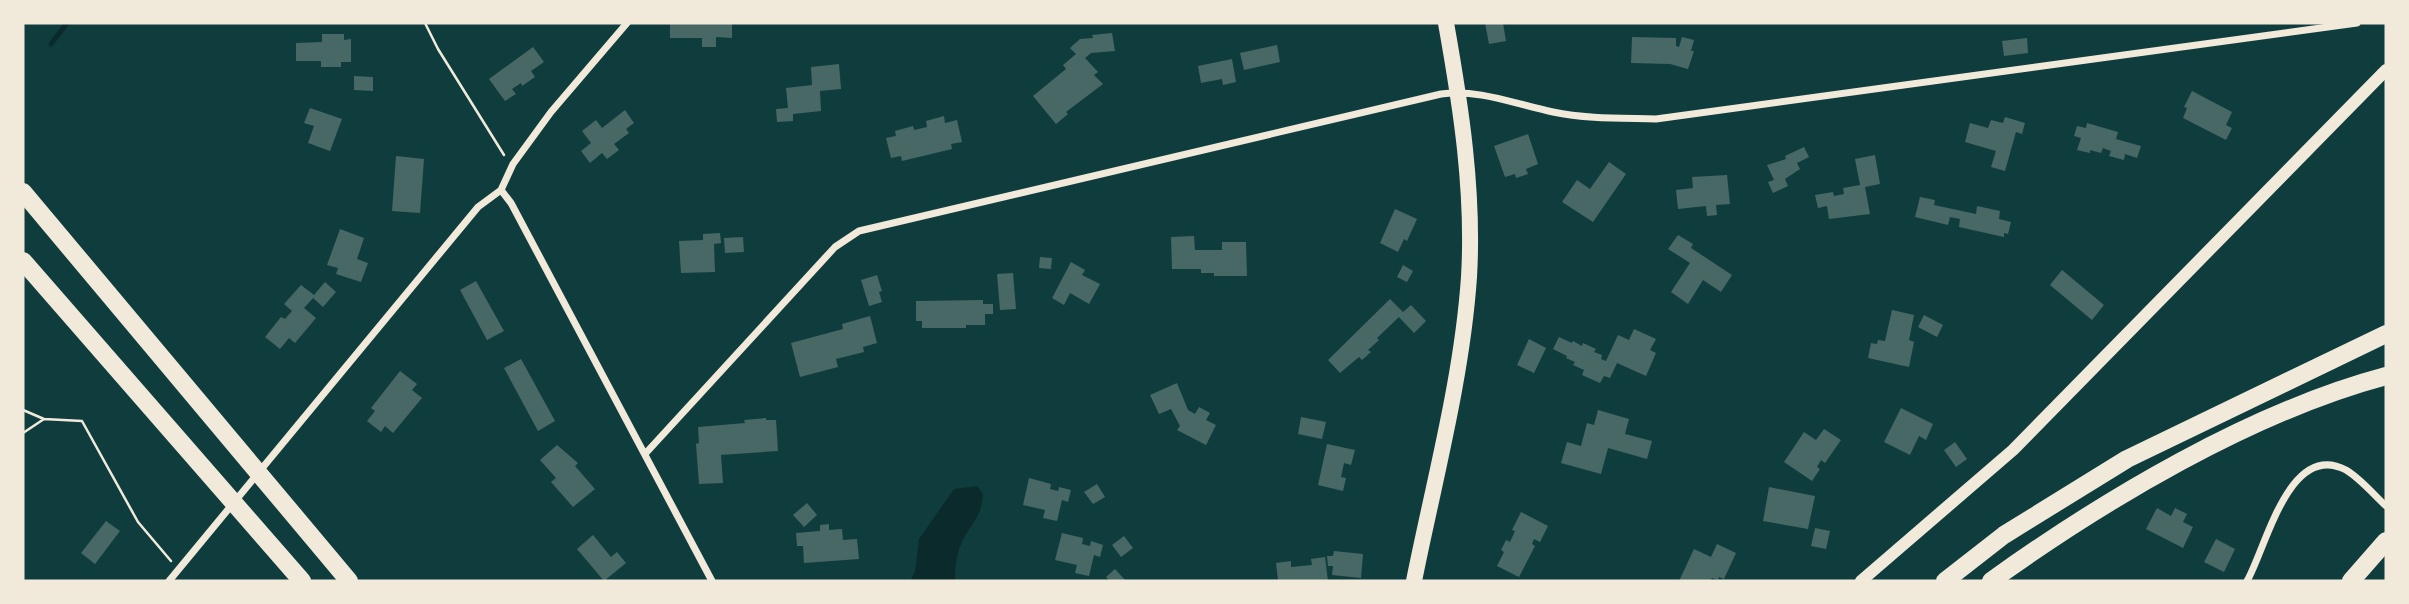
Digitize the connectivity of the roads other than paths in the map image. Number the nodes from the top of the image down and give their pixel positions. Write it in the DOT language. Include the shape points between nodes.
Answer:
graph roads {
  1 [pos="627,23"];
  2 [pos="1446,23"];
  3 [pos="2357,23"];
  4 [pos="2386,70"];
  5 [pos="1459,92"];
  6 [pos="501,190"];
  7 [pos="23,192"];
  8 [pos="23,261"];
  9 [pos="2386,334"];
  10 [pos="2386,376"];
  11 [pos="645,454"];
  12 [pos="2386,506"];
  13 [pos="2386,541"];
  14 [pos="169,581"];
  15 [pos="302,581"];
  16 [pos="349,581"];
  17 [pos="712,581"];
  18 [pos="1414,581"];
  19 [pos="1861,581"];
  20 [pos="1945,581"];
  21 [pos="1991,581"];
  22 [pos="2247,581"];
  23 [pos="2351,581"];
  1 -- 6 [label="street" via="551,112 513,164"];
  2 -- 5 [label="main road"];
  3 -- 5 [label="street" via="1656,119 1594,118"];
  4 -- 19 [label="street" via="2013,450"];
  5 -- 11 [label="street" via="859,231 835,247"];
  5 -- 18 [label="main road" via="1469,175 1465,320"];
  6 -- 11 [label="street"];
  6 -- 14 [label="street" via="478,207"];
  7 -- 16 [label="highway"];
  8 -- 15 [label="highway"];
  9 -- 20 [label="highway" via="2127,459 2004,535"];
  10 -- 21 [label="highway" via="2318,398 2230,437 2100,509"];
  11 -- 17 [label="street"];
  12 -- 22 [label="street" via="2340,468 2311,468 2289,489"];
  13 -- 23 [label="highway"];
}
